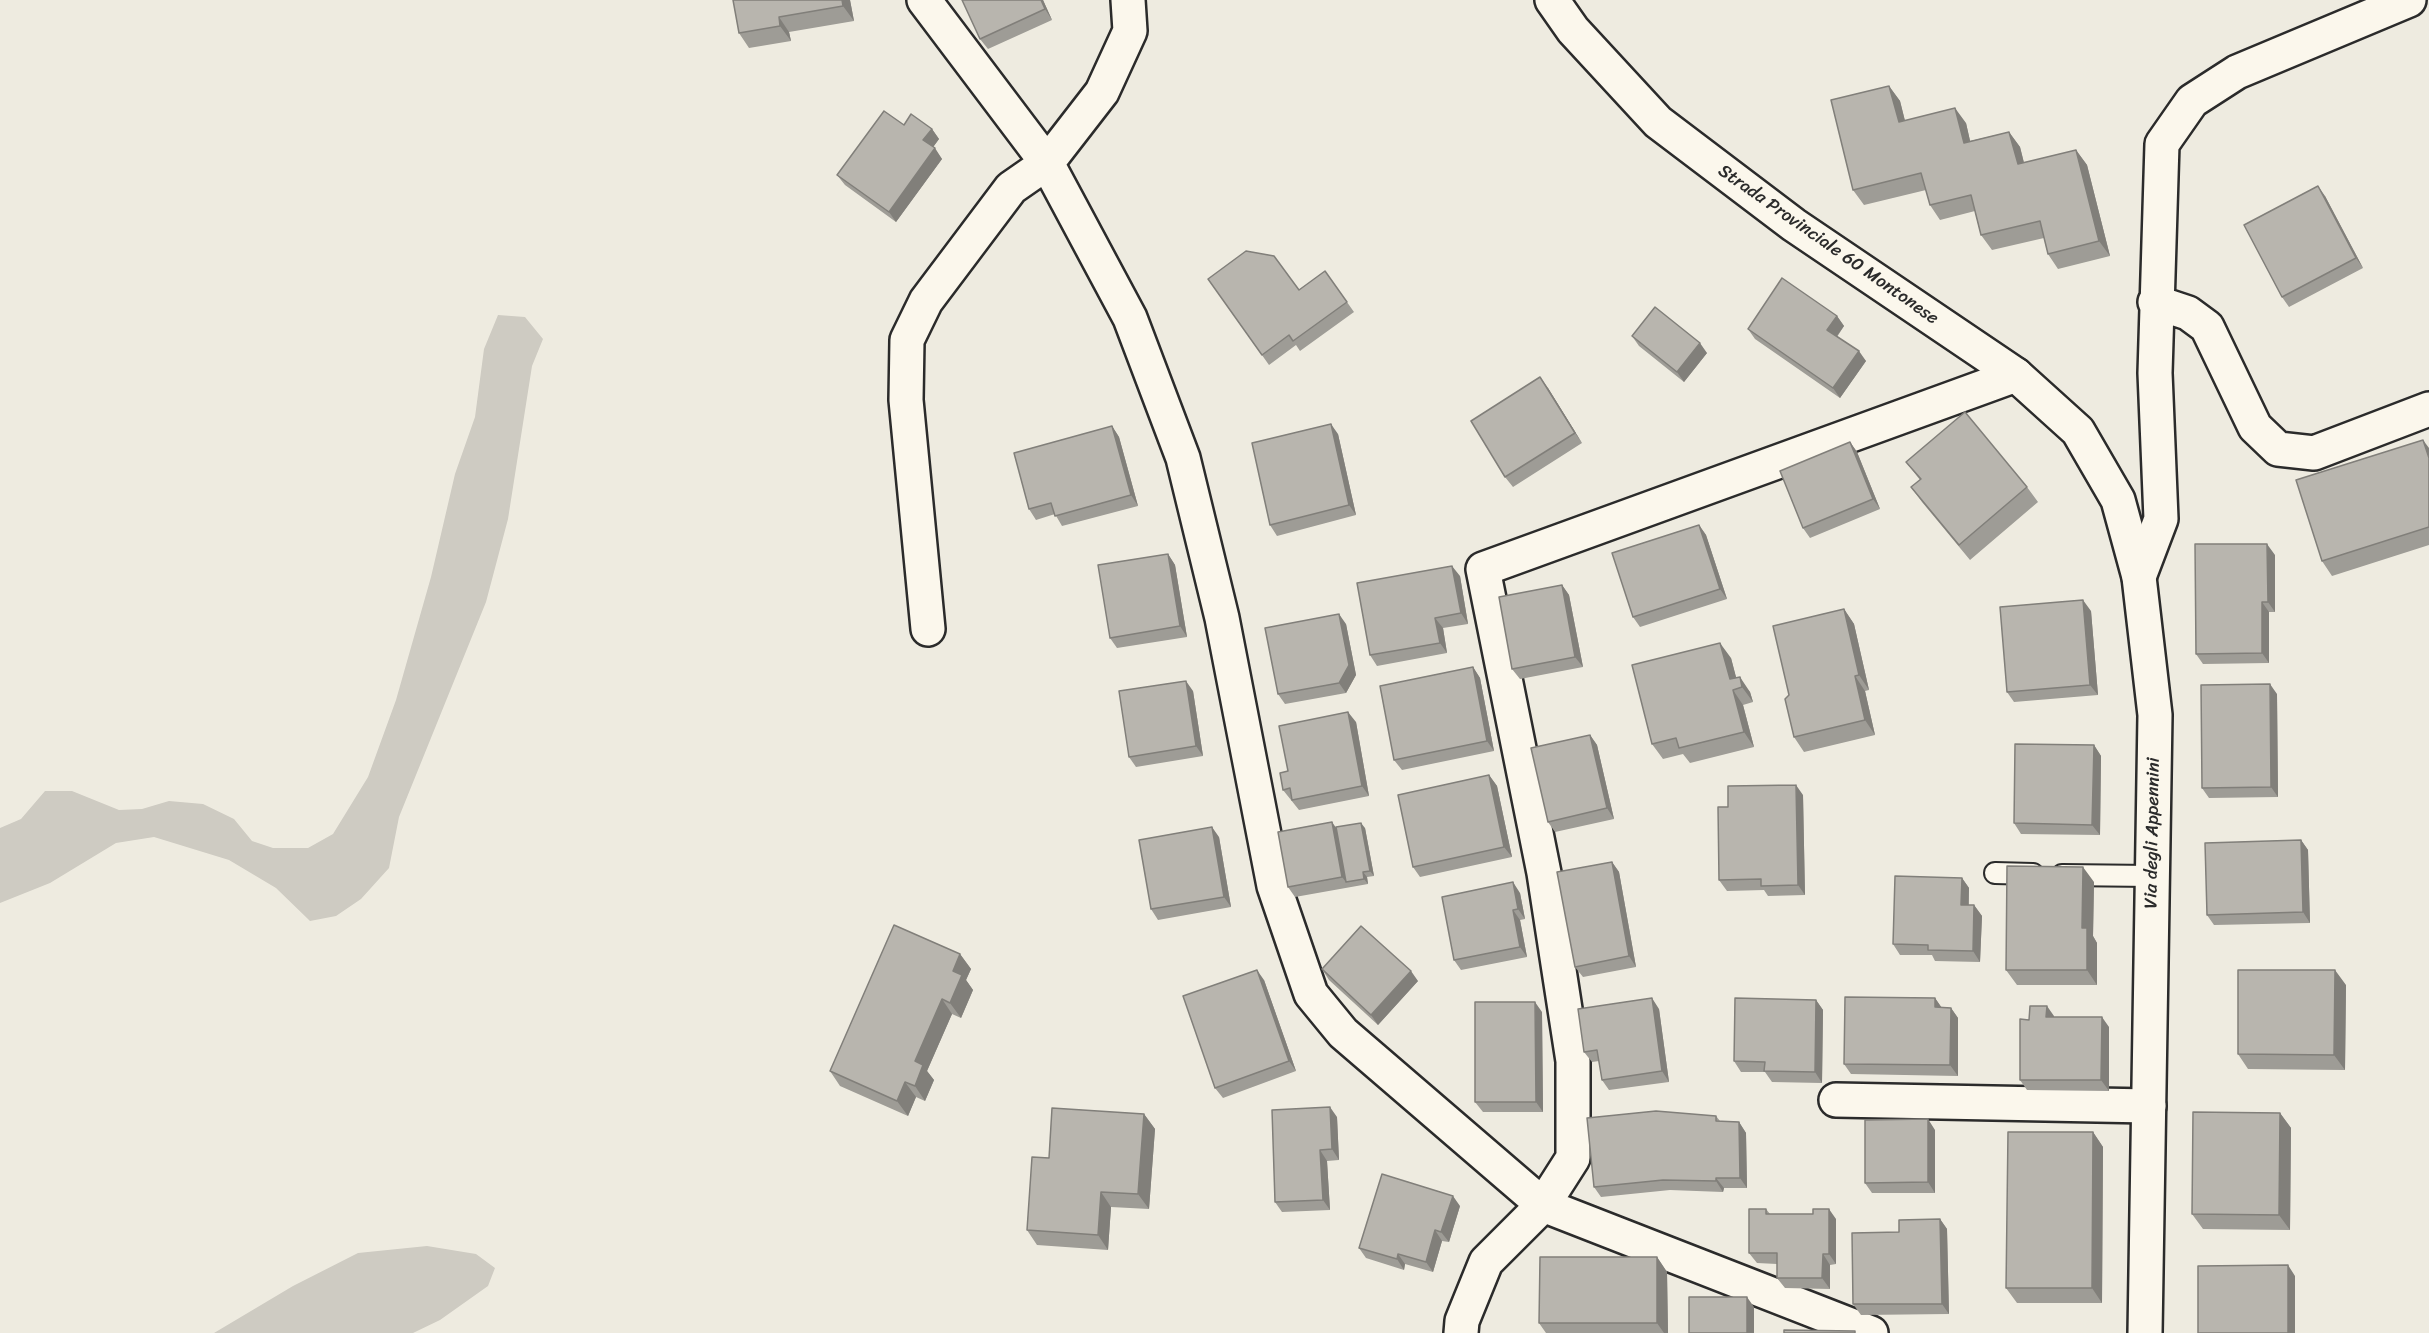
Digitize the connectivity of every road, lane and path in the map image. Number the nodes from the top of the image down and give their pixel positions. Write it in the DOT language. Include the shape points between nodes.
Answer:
graph roads {
  1 [pos="924,0"];
  2 [pos="1128,0"];
  3 [pos="1552,0"];
  4 [pos="2409,0"];
  5 [pos="1047,163"];
  6 [pos="2156,302"];
  7 [pos="2016,375"];
  8 [pos="2429,409"];
  9 [pos="2139,577"];
  10 [pos="928,629"];
  11 [pos="1995,873"];
  12 [pos="2152,876"];
  13 [pos="1836,1100"];
  14 [pos="2149,1106"];
  15 [pos="1543,1205"];
  16 [pos="1461,1333"];
  17 [pos="1871,1333"];
  18 [pos="2145,1333"];
  1 -- 5 [label="street"];
  2 -- 5 [label="street" via="1130,32 1102,92"];
  3 -- 7 [label="street, Strada Provinciale 60 Montonese" via="1573,30 1658,122 1794,225"];
  4 -- 6 [label="street" via="2237,72 2192,101 2162,144"];
  5 -- 10 [label="street" via="1011,188 926,301 907,340 906,400"];
  5 -- 15 [label="street" via="1130,318 1183,458 1222,618 1274,886 1311,994 1343,1033"];
  6 -- 8 [label="street" via="2188,313 2207,327 2255,427 2278,449 2314,453"];
  6 -- 9 [label="street" via="2154,373 2161,519"];
  7 -- 9 [label="street, Via degli Appennini" via="2078,431 2118,500"];
  7 -- 15 [label="street" via="1483,569 1544,873 1573,1061 1573,1158"];
  9 -- 12 [label="street, Via degli Appennini" via="2155,715"];
  11 -- 12 [label="lane"];
  12 -- 14 [label="street, Via degli Appennini"];
  13 -- 14 [label="street"];
  14 -- 18 [label="street, Via degli Appennini"];
  15 -- 16 [label="street" via="1486,1262 1462,1321"];
  15 -- 17 [label="street"];
}
